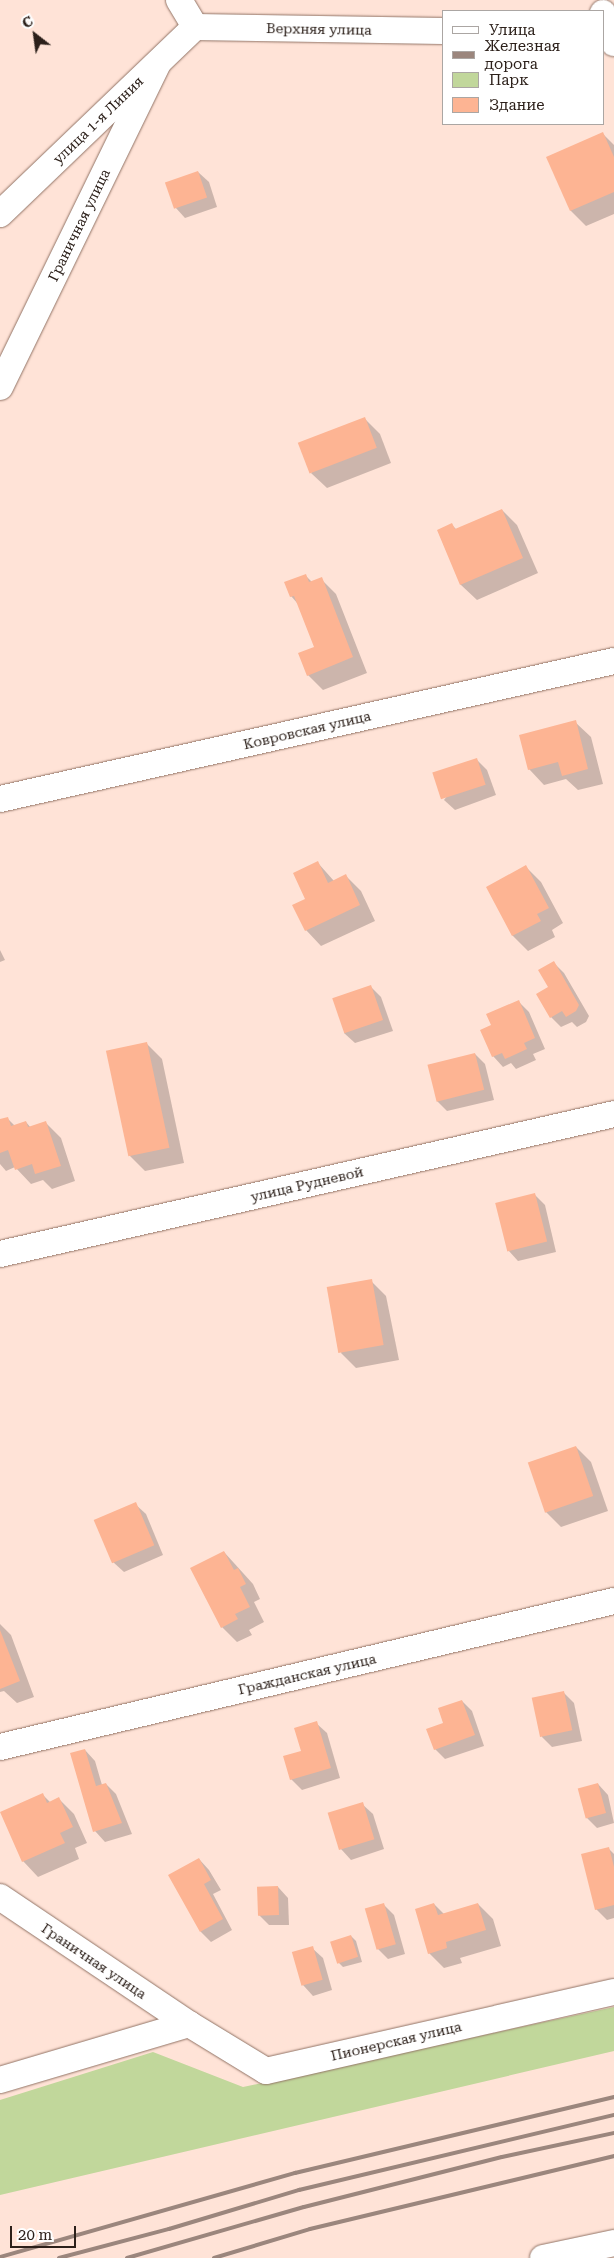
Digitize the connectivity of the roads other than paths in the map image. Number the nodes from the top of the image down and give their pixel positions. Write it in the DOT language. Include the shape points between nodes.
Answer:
graph roads {
  1 [pos="179,0"];
  2 [pos="195,26"];
  3 [pos="442,32"];
  4 [pos="158,63"];
  5 [pos="0,214"];
  6 [pos="0,387"];
  7 [pos="614,661"];
  8 [pos="0,799"];
  9 [pos="614,1114"];
  10 [pos="0,1254"];
  11 [pos="614,1601"];
  12 [pos="0,1747"];
  13 [pos="0,1897"];
  14 [pos="614,1992"];
  15 [pos="189,2024"];
  16 [pos="0,2080"];
  17 [pos="614,2243"];
  18 [pos="543,2258"];
  1 -- 2 [label="street"];
  2 -- 3 [label="street, Верхняя улица"];
  2 -- 4 [label="street, улица 1-я Линия"];
  4 -- 5 [label="street, улица 1-я Линия"];
  4 -- 6 [label="street, Граничная улица"];
  7 -- 8 [label="street, Ковровская улица"];
  9 -- 10 [label="street, улица Рудневой"];
  11 -- 12 [label="street, Гражданская улица"];
  13 -- 15 [label="street, Граничная улица"];
  14 -- 15 [label="street, Пионерская улица" via="266,2070"];
  15 -- 16 [label="street"];
  17 -- 18 [label="street"];
}
